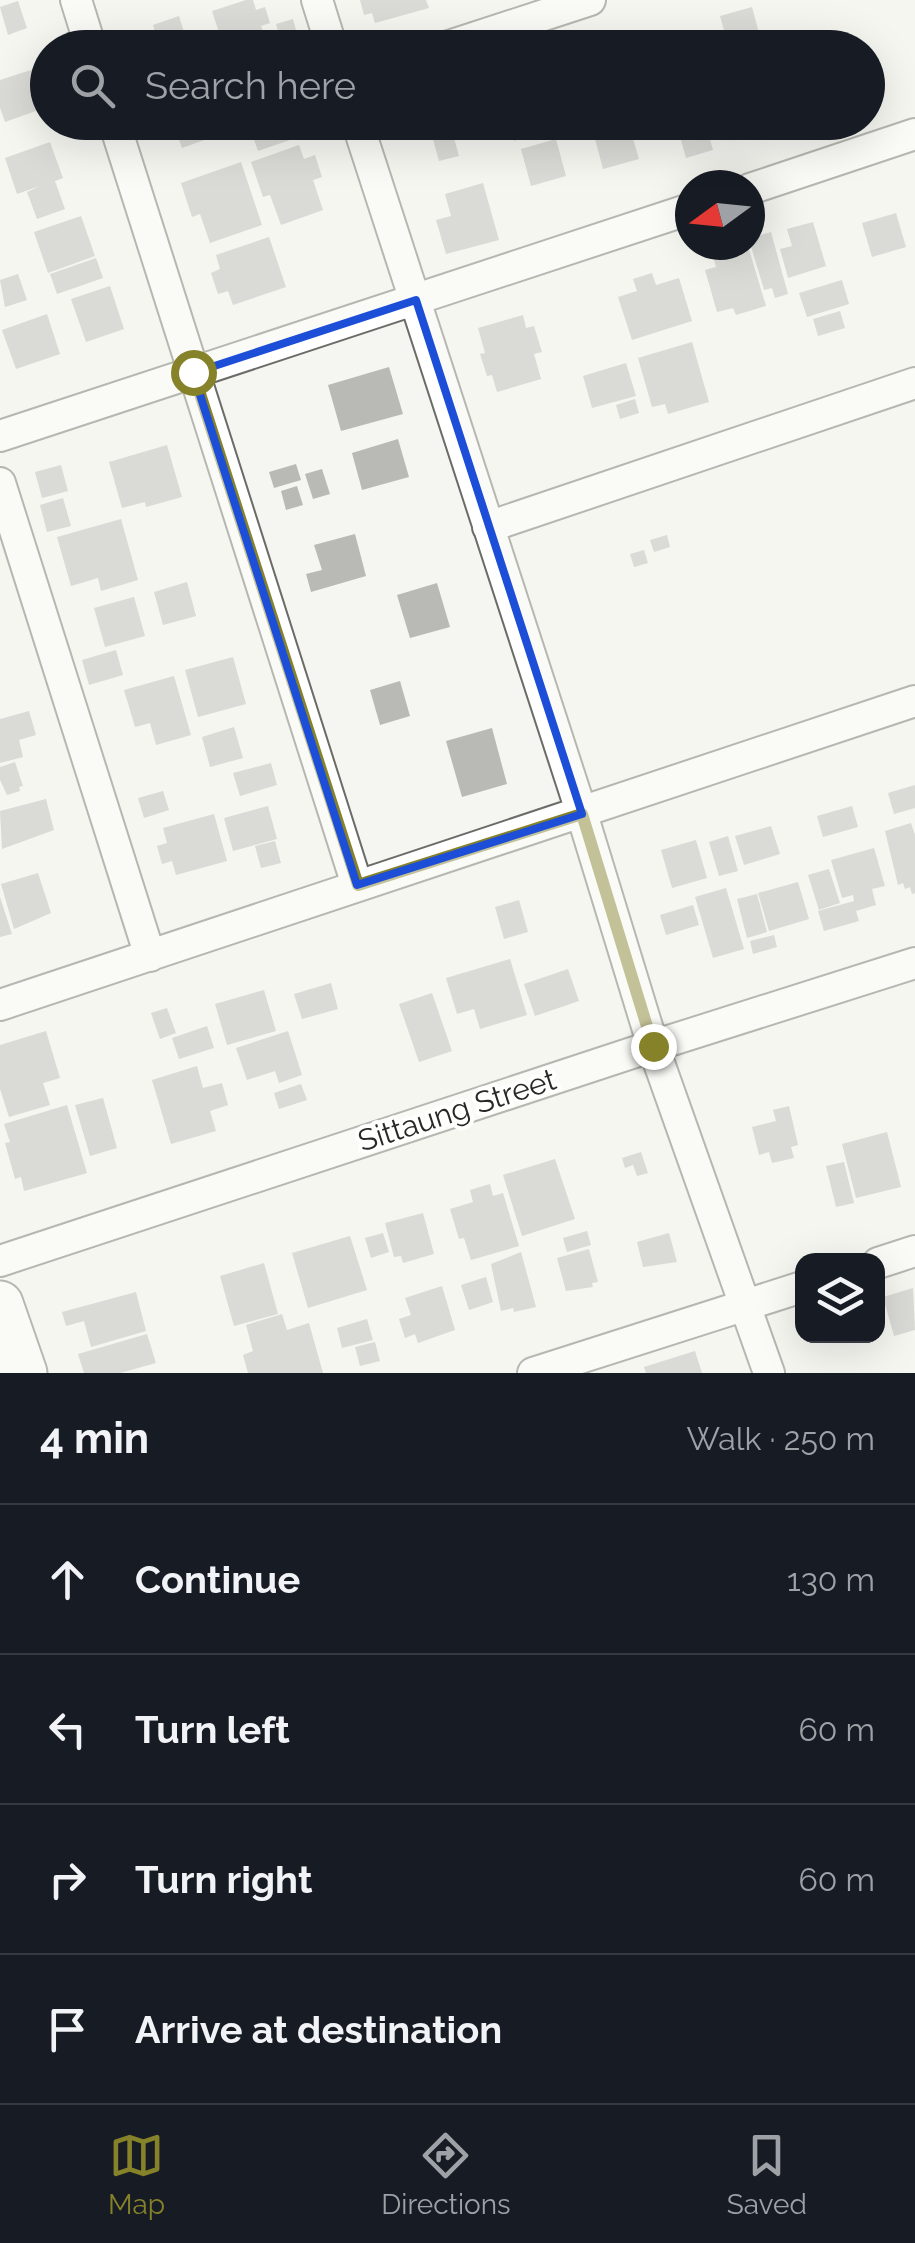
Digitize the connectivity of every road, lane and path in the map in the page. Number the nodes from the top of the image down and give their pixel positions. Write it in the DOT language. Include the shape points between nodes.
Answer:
graph roads {
  1 [pos="76,0"];
  2 [pos="317,0"];
  3 [pos="590,0"];
  4 [pos="85,30"];
  5 [pos="326,30"];
  6 [pos="498,30"];
  7 [pos="915,134"];
  8 [pos="120,140"];
  9 [pos="363,140"];
  10 [pos="765,184"];
  11 [pos="675,214"];
  12 [pos="416,300"];
  13 [pos="193,372"];
  14 [pos="915,383"];
  15 [pos="0,436"];
  16 [pos="0,483"];
  17 [pos="488,527"];
  18 [pos="915,702"];
  19 [pos="582,814"];
  20 [pos="358,885"];
  21 [pos="150,956"];
  22 [pos="915,963"];
  23 [pos="0,1005"];
  24 [pos="653,1046"];
  25 [pos="915,1251"];
  26 [pos="0,1261"];
  27 [pos="885,1261"];
  28 [pos="795,1289"];
  29 [pos="0,1304"];
  30 [pos="744,1306"];
  31 [pos="24,1373"];
  32 [pos="533,1373"];
  33 [pos="769,1373"];
  1 -- 4 [label="street"];
  2 -- 5 [label="street"];
  3 -- 6 [label="street"];
  7 -- 10 [label="street"];
  8 -- 13 [label="street"];
  9 -- 12 [label="street"];
  11 -- 12 [label="street"];
  12 -- 13 [label="street"];
  12 -- 17 [label="street"];
  13 -- 15 [label="street"];
  13 -- 20 [label="street"];
  14 -- 17 [label="street"];
  16 -- 21 [label="street"];
  17 -- 19 [label="street"];
  18 -- 19 [label="street"];
  19 -- 20 [label="street"];
  19 -- 24 [label="street"];
  20 -- 21 [label="street"];
  21 -- 23 [label="street"];
  22 -- 24 [label="street, Sittaung Street"];
  24 -- 26 [label="street, Sittaung Street"];
  24 -- 30 [label="street"];
  25 -- 27 [label="street"];
  28 -- 30 [label="street"];
  29 -- 31 [label="street"];
  30 -- 32 [label="street"];
  30 -- 33 [label="street"];
}
